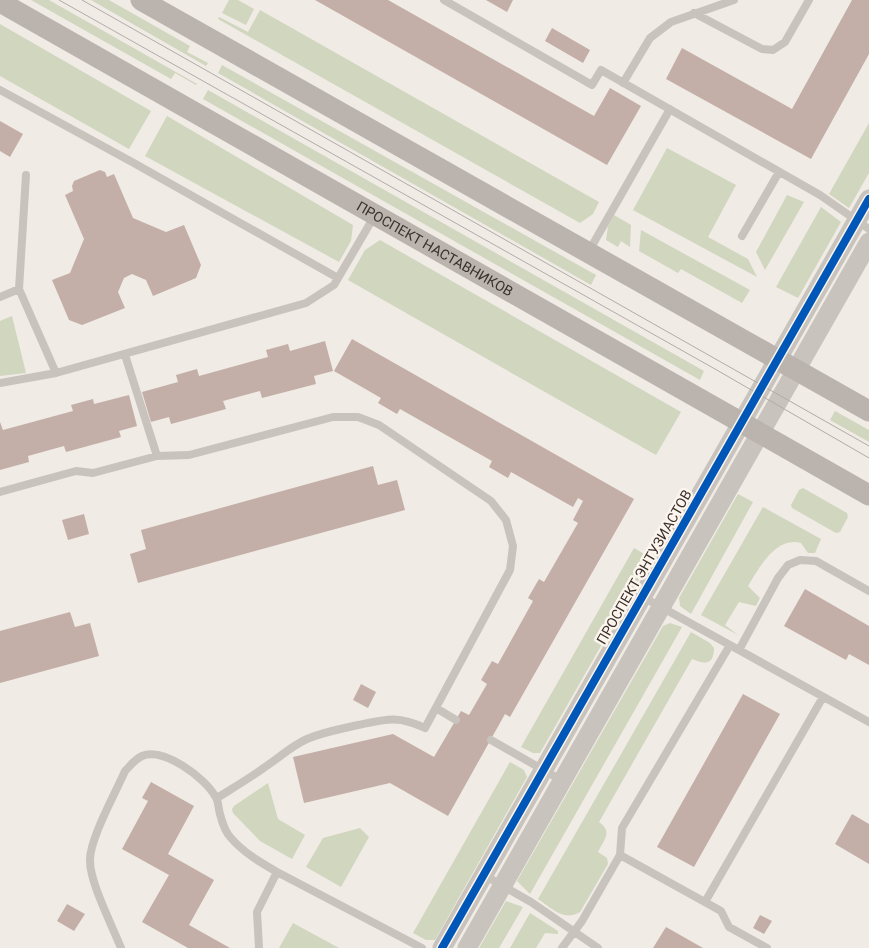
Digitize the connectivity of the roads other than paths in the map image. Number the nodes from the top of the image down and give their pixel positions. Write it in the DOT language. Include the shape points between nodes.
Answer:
graph roads {
  1 [pos="142,0"];
  2 [pos="444,0"];
  3 [pos="734,0"];
  4 [pos="809,0"];
  5 [pos="0,2"];
  6 [pos="694,13"];
  7 [pos="623,83"];
  8 [pos="0,90"];
  9 [pos="670,109"];
  10 [pos="780,172"];
  11 [pos="26,175"];
  12 [pos="869,199"];
  13 [pos="375,215"];
  14 [pos="863,225"];
  15 [pos="742,236"];
  16 [pos="869,242"];
  17 [pos="588,252"];
  18 [pos="338,278"];
  19 [pos="19,289"];
  20 [pos="0,297"];
  21 [pos="125,355"];
  22 [pos="778,359"];
  23 [pos="797,370"];
  24 [pos="56,373"];
  25 [pos="0,384"];
  26 [pos="869,411"];
  27 [pos="741,422"];
  28 [pos="761,434"];
  29 [pos="157,456"];
  30 [pos="0,492"];
  31 [pos="869,495"];
  32 [pos="869,591"];
  33 [pos="642,597"];
  34 [pos="662,608"];
  35 [pos="730,645"];
  36 [pos="739,650"];
  37 [pos="823,696"];
  38 [pos="436,708"];
  39 [pos="456,720"];
  40 [pos="869,722"];
  41 [pos="491,740"];
  42 [pos="543,770"];
  43 [pos="563,781"];
  44 [pos="217,798"];
  45 [pos="620,855"];
  46 [pos="277,872"];
  47 [pos="483,875"];
  48 [pos="502,886"];
  49 [pos="705,902"];
  50 [pos="574,931"];
  51 [pos="121,948"];
  52 [pos="259,948"];
  53 [pos="422,948"];
  54 [pos="442,948"];
  55 [pos="467,948"];
  56 [pos="562,948"];
  57 [pos="598,948"];
  58 [pos="767,948"];
  1 -- 17 [label="main road"];
  2 -- 7 [label="lane" via="592,85 601,70"];
  3 -- 6 [label="lane"];
  4 -- 6 [label="lane" via="785,42 773,50 762,48"];
  5 -- 13 [label="main road, ПРОСПЕКТ НАСТАВНИКОВ"];
  6 -- 7 [label="lane" via="670,22 650,38"];
  7 -- 9 [label="lane"];
  8 -- 18 [label="lane"];
  9 -- 10 [label="lane"];
  9 -- 17 [label="lane"];
  10 -- 14 [label="lane"];
  10 -- 15 [label="lane"];
  11 -- 19 [label="lane"];
  12 -- 14 [label="street, ПРОСПЕКТ ЭНТУЗИАСТОВ"];
  13 -- 18 [label="lane"];
  13 -- 27 [label="main road, ПРОСПЕКТ НАСТАВНИКОВ"];
  14 -- 22 [label="street, ПРОСПЕКТ ЭНТУЗИАСТОВ"];
  16 -- 23 [label="street"];
  17 -- 22 [label="main road"];
  18 -- 21 [label="lane" via="334,285 306,303"];
  19 -- 20 [label="lane"];
  19 -- 24 [label="lane"];
  21 -- 24 [label="lane"];
  21 -- 29 [label="lane"];
  22 -- 23 [label="main road"];
  22 -- 27 [label="street, ПРОСПЕКТ ЭНТУЗИАСТОВ"];
  23 -- 26 [label="main road"];
  23 -- 28 [label="street"];
  24 -- 25 [label="lane"];
  27 -- 28 [label="main road, ПРОСПЕКТ НАСТАВНИКОВ"];
  27 -- 33 [label="street, ПРОСПЕКТ ЭНТУЗИАСТОВ"];
  28 -- 31 [label="main road, ПРОСПЕКТ НАСТАВНИКОВ"];
  28 -- 34 [label="street"];
  29 -- 30 [label="lane" via="92,473 76,471"];
  29 -- 38 [label="lane" via="189,455 333,417 358,417 379,425 491,501 506,520 513,546 510,570"];
  32 -- 36 [label="lane" via="816,561 800,560 788,565"];
  33 -- 34 [label="lane"];
  33 -- 42 [label="street, ПРОСПЕКТ ЭНТУЗИАСТОВ"];
  34 -- 35 [label="lane"];
  34 -- 43 [label="street"];
  35 -- 36 [label="lane"];
  35 -- 45 [label="lane" via="622,828"];
  36 -- 37 [label="lane"];
  37 -- 40 [label="lane"];
  37 -- 49 [label="lane"];
  38 -- 39 [label="lane"];
  38 -- 44 [label="lane" via="424,728 396,718 331,731 306,740"];
  41 -- 42 [label="lane"];
  42 -- 43 [label="lane"];
  42 -- 47 [label="street, ПРОСПЕКТ ЭНТУЗИАСТОВ"];
  43 -- 48 [label="street"];
  44 -- 46 [label="lane" via="220,815 230,837 246,854"];
  44 -- 51 [label="lane" via="193,771 161,756 143,756 126,771 92,845 89,860 92,876"];
  45 -- 49 [label="lane"];
  45 -- 50 [label="lane"];
  46 -- 52 [label="lane" via="256,912"];
  46 -- 53 [label="lane"];
  47 -- 48 [label="lane"];
  47 -- 54 [label="street, ПРОСПЕКТ ЭНТУЗИАСТОВ"];
  48 -- 50 [label="lane"];
  48 -- 55 [label="street"];
  49 -- 58 [label="lane" via="721,910 729,927"];
  50 -- 56 [label="lane"];
  50 -- 57 [label="lane"];
}
